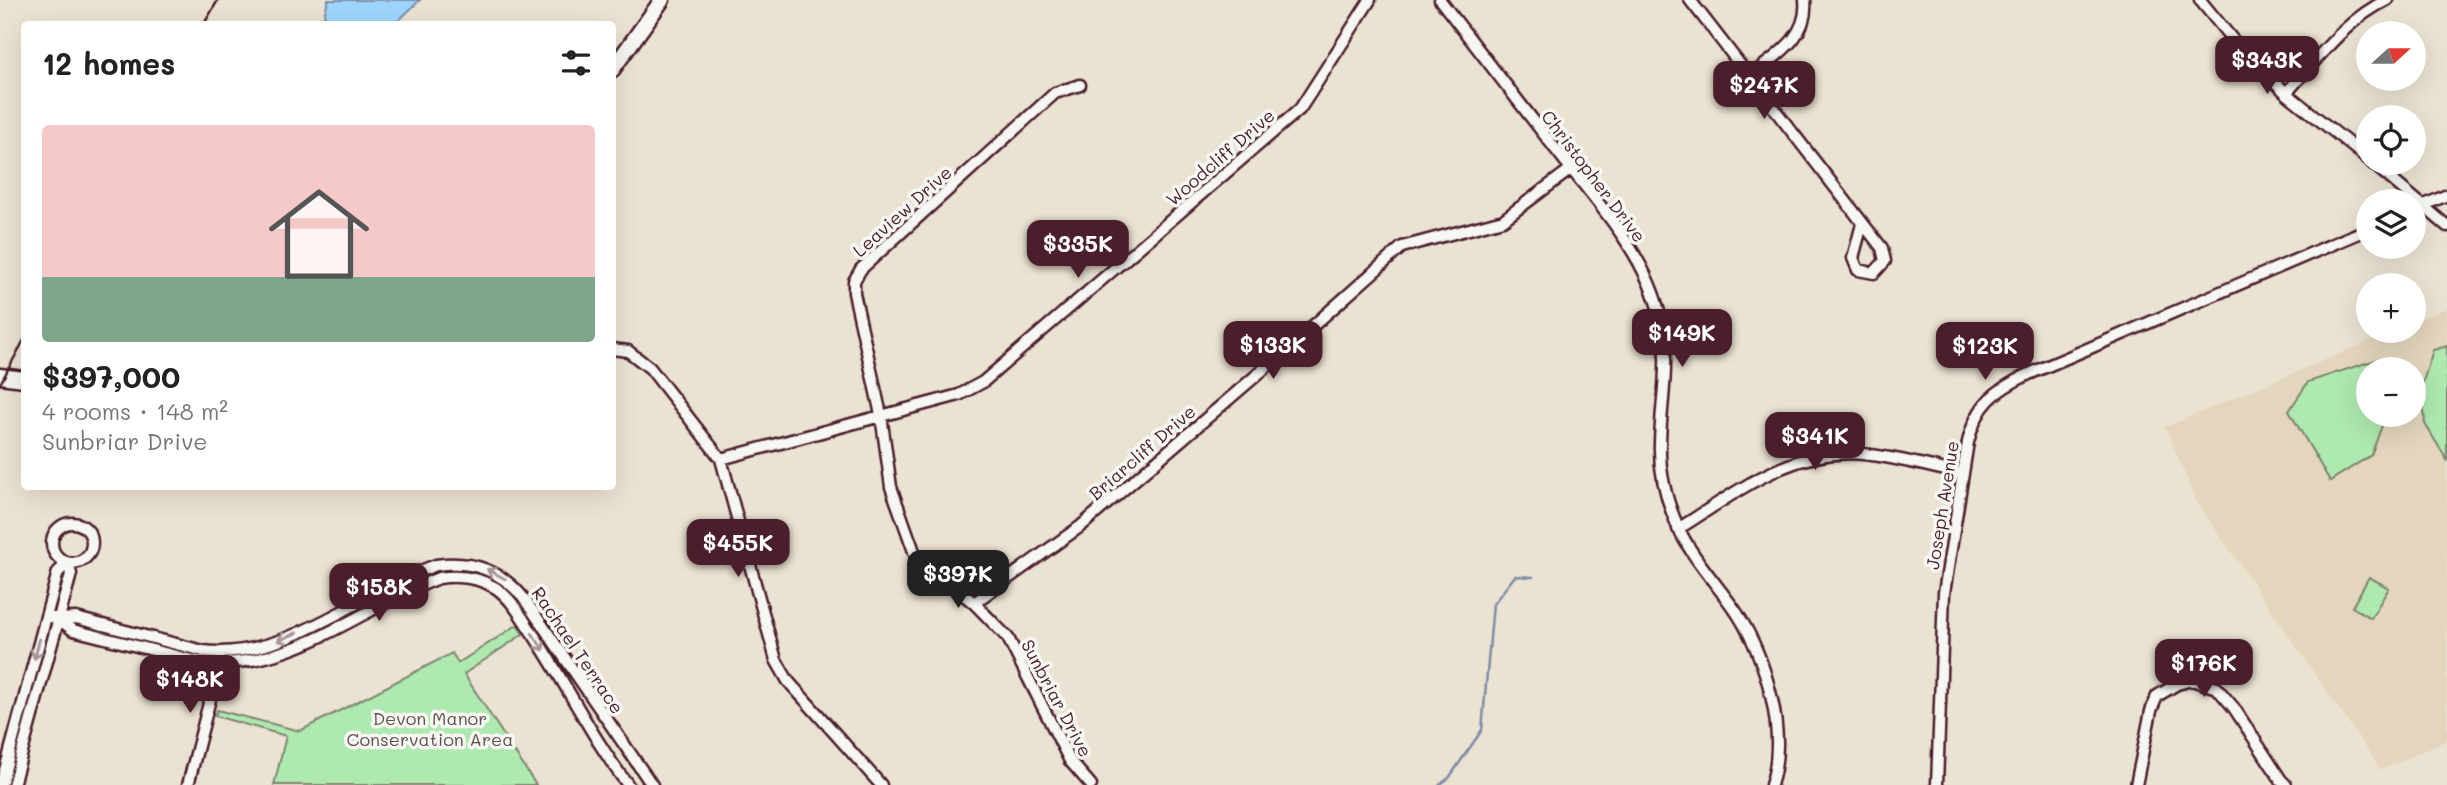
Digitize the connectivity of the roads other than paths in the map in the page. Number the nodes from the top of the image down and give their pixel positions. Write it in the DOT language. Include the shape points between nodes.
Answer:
graph roads {
  1 [pos="662,0"];
  2 [pos="1370,0"];
  3 [pos="1440,0"];
  4 [pos="1690,0"];
  5 [pos="1805,0"];
  6 [pos="2200,0"];
  7 [pos="2387,0"];
  8 [pos="616,64"];
  9 [pos="1749,76"];
  10 [pos="1080,85"];
  11 [pos="2286,93"];
  12 [pos="2356,149"];
  13 [pos="1571,169"];
  14 [pos="2387,175"];
  15 [pos="2404,189"];
  16 [pos="2447,195"];
  17 [pos="2426,204"];
  18 [pos="2426,207"];
  19 [pos="1862,224"];
  20 [pos="2447,226"];
  21 [pos="2356,234"];
  22 [pos="616,350"];
  23 [pos="0,376"];
  24 [pos="21,379"];
  25 [pos="881,415"];
  26 [pos="721,458"];
  27 [pos="1963,474"];
  28 [pos="1678,529"];
  29 [pos="68,563"];
  30 [pos="974,603"];
  31 [pos="46,616"];
  32 [pos="59,619"];
  33 [pos="220,658"];
  34 [pos="1,785"];
  35 [pos="13,785"];
  36 [pos="187,785"];
  37 [pos="628,785"];
  38 [pos="652,785"];
  39 [pos="881,785"];
  40 [pos="1091,785"];
  41 [pos="1771,785"];
  42 [pos="1937,785"];
  43 [pos="2136,785"];
  44 [pos="2286,785"];
  1 -- 8 [label="main road"];
  2 -- 25 [label="street, Woodcliff Drive" via="1300,109 984,382 959,395"];
  3 -- 13 [label="street, Christopher Drive"];
  4 -- 9 [label="street"];
  5 -- 9 [label="street" via="1805,18 1798,34"];
  6 -- 11 [label="street" via="2232,40"];
  7 -- 11 [label="street" via="2332,42"];
  9 -- 19 [label="street"];
  10 -- 25 [label="street, Leaview Drive" via="1055,93 857,274 854,293"];
  11 -- 12 [label="street"];
  13 -- 28 [label="street, Christopher Drive" via="1628,246 1655,299 1667,365 1660,442 1662,478"];
  13 -- 30 [label="street, Briarcliff Drive" via="1503,220 1402,247 1081,526"];
  14 -- 15 [label="street"];
  16 -- 17 [label="street"];
  18 -- 20 [label="street"];
  19 -- 19 [label="street" via="1884,255 1885,261 1874,273 1858,270 1853,258"];
  21 -- 27 [label="street, Joseph Avenue" via="2004,387 1982,407 1972,427"];
  22 -- 26 [label="street" via="628,351 650,368"];
  23 -- 24 [label="main road"];
  25 -- 26 [label="street, Woodcliff Drive"];
  25 -- 30 [label="street, Sunbriar Drive" via="891,487 916,557"];
  26 -- 39 [label="street" via="776,660 788,681"];
  27 -- 28 [label="street" via="1865,454 1816,455 1769,472"];
  27 -- 42 [label="street, Joseph Avenue" via="1944,593"];
  28 -- 41 [label="street, Christopher Drive" via="1736,612 1758,653 1775,723"];
  29 -- 29 [label="street" via="55,553 52,541 60,527 75,524 89,533 91,549 84,559"];
  29 -- 31 [label="street" via="58,572"];
  29 -- 32 [label="street" via="71,575"];
  30 -- 40 [label="street, Sunbriar Drive" via="1008,638 1070,761"];
  31 -- 32 [label="street, Rachael Terrace"];
  31 -- 34 [label="street, one-way"];
  32 -- 33 [label="street, Rachael Terrace" via="76,618"];
  32 -- 35 [label="street"];
  33 -- 36 [label="street"];
  33 -- 37 [label="street, Rachael Terrace, one-way" via="250,661 292,650 439,578 473,578 497,589 513,605"];
  38 -- 33 [label="street, Rachael Terrace, one-way" via="525,600 508,580 486,568 462,563 436,565 286,639"];
  43 -- 44 [label="street" via="2157,696 2192,680 2217,688"];
}
